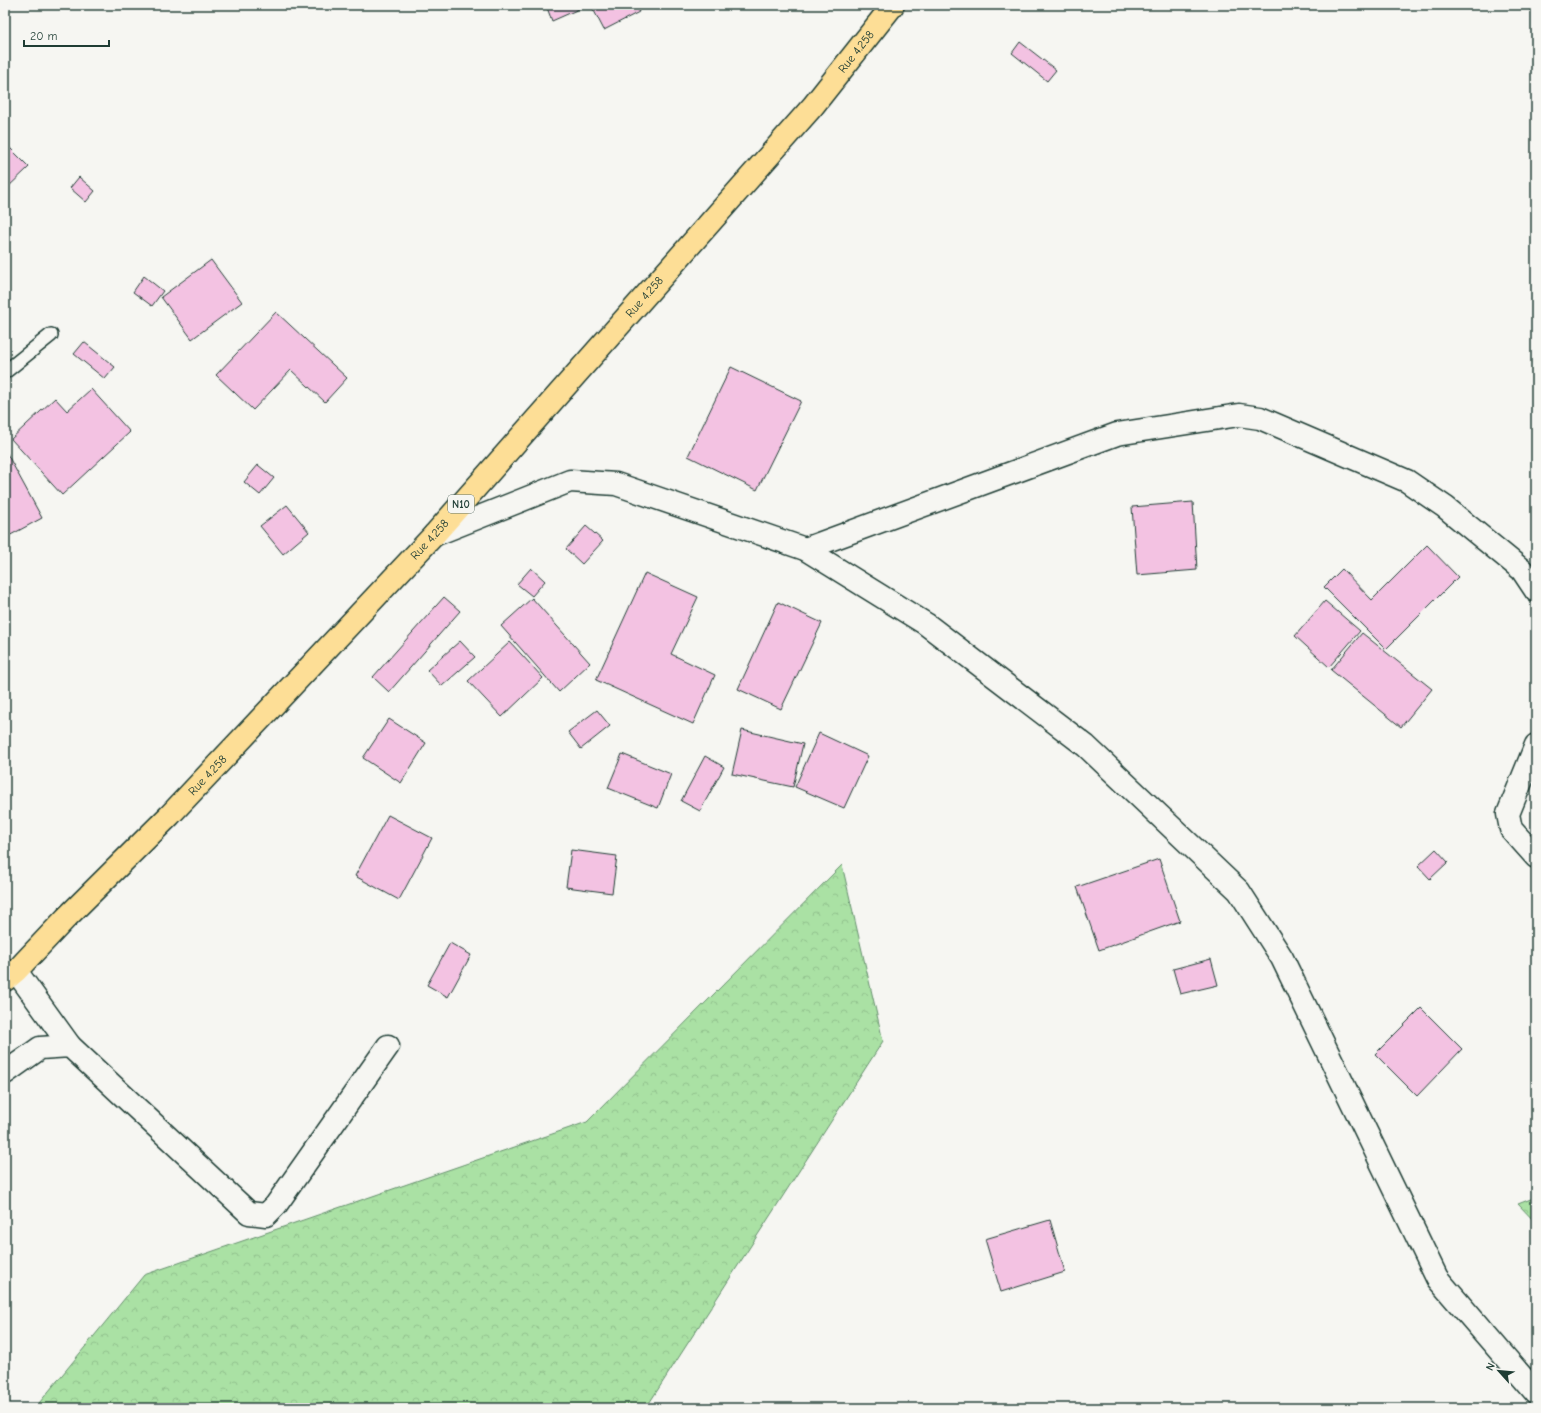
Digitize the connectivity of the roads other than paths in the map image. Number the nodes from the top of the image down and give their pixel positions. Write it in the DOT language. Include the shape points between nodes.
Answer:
graph roads {
  1 [pos="893,5"];
  2 [pos="51,336"];
  3 [pos="5,372"];
  4 [pos="434,535"];
  5 [pos="805,550"];
  6 [pos="1536,591"];
  7 [pos="1536,745"];
  8 [pos="1536,857"];
  9 [pos="11,976"];
  10 [pos="70,1046"];
  11 [pos="388,1046"];
  12 [pos="5,1073"];
  13 [pos="1536,1393"];
  1 -- 4 [label="highway, Rue 4.258 / N10" via="813,106"];
  2 -- 3 [label="lane"];
  4 -- 5 [label="street" via="570,481 616,484"];
  4 -- 9 [label="highway, Rue 4.258 / N10" via="170,815"];
  5 -- 6 [label="street" via="1117,434 1239,415 1260,418 1407,481 1445,507 1522,570"];
  5 -- 13 [label="street" via="926,624 1086,746 1239,891 1282,958 1437,1278"];
  7 -- 8 [label="street" via="1508,814 1511,829"];
  9 -- 10 [label="street"];
  10 -- 11 [label="street" via="249,1213 266,1215 276,1205"];
  10 -- 12 [label="street" via="40,1048"];
}
